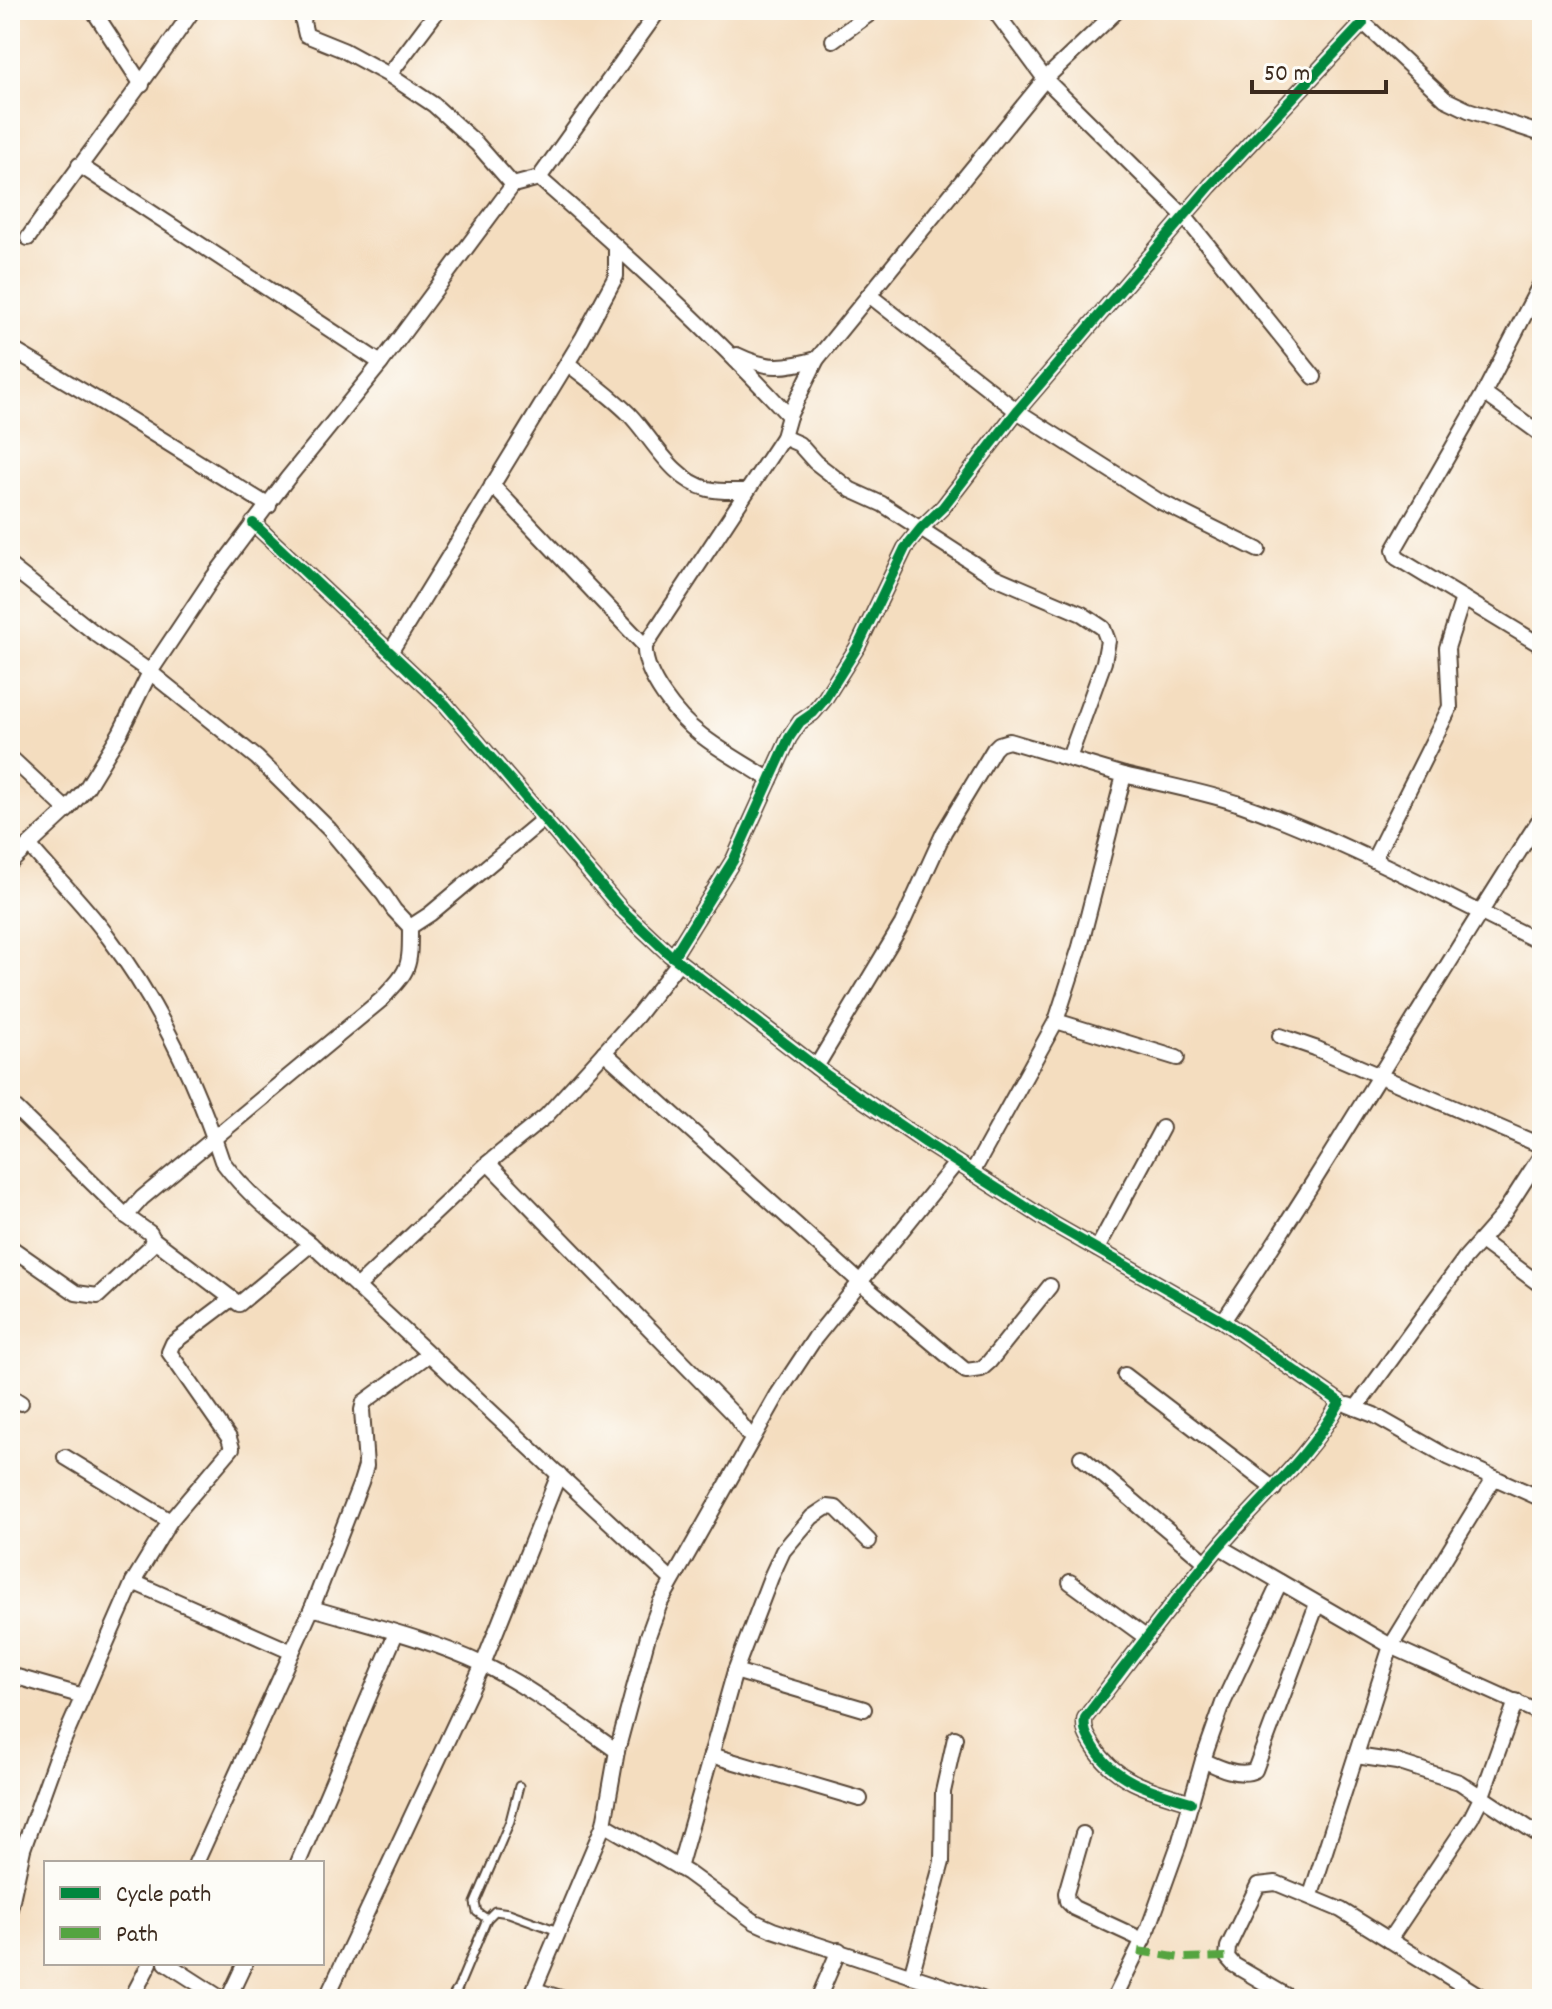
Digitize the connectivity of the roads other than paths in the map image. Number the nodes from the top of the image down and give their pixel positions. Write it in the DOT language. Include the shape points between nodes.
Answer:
graph roads {
  1 [pos="93,10"];
  2 [pos="193,10"];
  3 [pos="305,10"];
  4 [pos="438,10"];
  5 [pos="659,10"];
  6 [pos="875,10"];
  7 [pos="994,10"];
  8 [pos="1118,10"];
  9 [pos="1350,10"];
  10 [pos="1363,23"];
  11 [pos="833,40"];
  12 [pos="389,75"];
  13 [pos="1045,79"];
  14 [pos="142,85"];
  15 [pos="1542,134"];
  16 [pos="79,165"];
  17 [pos="539,178"];
  18 [pos="513,185"];
  19 [pos="1185,217"];
  20 [pos="28,238"];
  21 [pos="616,246"];
  22 [pos="642,269"];
  23 [pos="616,276"];
  24 [pos="1542,281"];
  25 [pos="869,295"];
  26 [pos="10,348"];
  27 [pos="730,352"];
  28 [pos="817,359"];
  29 [pos="381,363"];
  30 [pos="567,363"];
  31 [pos="1314,377"];
  32 [pos="1484,393"];
  33 [pos="1017,411"];
  34 [pos="789,416"];
  35 [pos="1542,435"];
  36 [pos="783,437"];
  37 [pos="492,485"];
  38 [pos="745,491"];
  39 [pos="269,506"];
  40 [pos="253,523"];
  41 [pos="921,528"];
  42 [pos="1258,550"];
  43 [pos="10,566"];
  44 [pos="1463,598"];
  45 [pos="645,646"];
  46 [pos="1542,646"];
  47 [pos="391,651"];
  48 [pos="150,672"];
  49 [pos="10,757"];
  50 [pos="1069,758"];
  51 [pos="1124,775"];
  52 [pos="770,780"];
  53 [pos="67,810"];
  54 [pos="1542,816"];
  55 [pos="545,818"];
  56 [pos="29,845"];
  57 [pos="1374,859"];
  58 [pos="10,863"];
  59 [pos="1479,912"];
  60 [pos="410,927"];
  61 [pos="1542,943"];
  62 [pos="676,960"];
  63 [pos="1056,1021"];
  64 [pos="1280,1036"];
  65 [pos="604,1052"];
  66 [pos="1177,1058"];
  67 [pos="816,1067"];
  68 [pos="1379,1075"];
  69 [pos="10,1103"];
  70 [pos="1162,1128"];
  71 [pos="215,1139"];
  72 [pos="1542,1146"];
  73 [pos="1542,1154"];
  74 [pos="488,1163"];
  75 [pos="956,1163"];
  76 [pos="972,1173"];
  77 [pos="126,1216"];
  78 [pos="153,1239"];
  79 [pos="1481,1241"];
  80 [pos="311,1244"];
  81 [pos="10,1247"];
  82 [pos="1097,1249"];
  83 [pos="861,1283"];
  84 [pos="1050,1286"];
  85 [pos="1542,1286"];
  86 [pos="357,1287"];
  87 [pos="230,1300"];
  88 [pos="1223,1321"];
  89 [pos="428,1355"];
  90 [pos="1125,1375"];
  91 [pos="1340,1402"];
  92 [pos="1356,1408"];
  93 [pos="752,1439"];
  94 [pos="65,1457"];
  95 [pos="1081,1457"];
  96 [pos="559,1474"];
  97 [pos="1494,1478"];
  98 [pos="1274,1489"];
  99 [pos="1542,1499"];
  100 [pos="170,1521"];
  101 [pos="869,1541"];
  102 [pos="1220,1547"];
  103 [pos="1207,1563"];
  104 [pos="672,1580"];
  105 [pos="133,1582"];
  106 [pos="1070,1582"];
  107 [pos="1280,1582"];
  108 [pos="1317,1604"];
  109 [pos="312,1608"];
  110 [pos="396,1633"];
  111 [pos="1147,1638"];
  112 [pos="1391,1646"];
  113 [pos="292,1652"];
  114 [pos="483,1664"];
  115 [pos="735,1671"];
  116 [pos="10,1675"];
  117 [pos="83,1696"];
  118 [pos="1516,1701"];
  119 [pos="864,1709"];
  120 [pos="1542,1714"];
  121 [pos="955,1738"];
  122 [pos="617,1751"];
  123 [pos="711,1755"];
  124 [pos="1356,1756"];
  125 [pos="1203,1760"];
  126 [pos="519,1786"];
  127 [pos="1482,1796"];
  128 [pos="860,1799"];
  129 [pos="1191,1802"];
  130 [pos="604,1824"];
  131 [pos="1083,1834"];
  132 [pos="1542,1837"];
  133 [pos="197,1861"];
  134 [pos="299,1861"];
  135 [pos="679,1868"];
  136 [pos="1311,1895"];
  137 [pos="10,1909"];
  138 [pos="487,1919"];
  139 [pos="558,1931"];
  140 [pos="1143,1940"];
  141 [pos="1389,1940"];
  142 [pos="839,1950"];
  143 [pos="149,1965"];
  144 [pos="169,1965"];
  145 [pos="244,1965"];
  146 [pos="911,1976"];
  147 [pos="935,1983"];
  148 [pos="532,1994"];
  149 [pos="1475,1996"];
  150 [pos="131,1999"];
  151 [pos="222,1999"];
  152 [pos="228,1999"];
  153 [pos="326,1999"];
  154 [pos="451,1999"];
  155 [pos="564,1999"];
  156 [pos="818,1999"];
  157 [pos="930,1999"];
  158 [pos="982,1999"];
  159 [pos="1114,1999"];
  160 [pos="1292,1999"];
  1 -- 14 [label="street"];
  2 -- 14 [label="street"];
  3 -- 12 [label="street" via="306,35"];
  4 -- 12 [label="street"];
  5 -- 17 [label="street"];
  6 -- 11 [label="street"];
  7 -- 13 [label="street"];
  8 -- 13 [label="street"];
  9 -- 10 [label="street"];
  10 -- 15 [label="street" via="1445,99"];
  10 -- 19 [label="street"];
  12 -- 18 [label="street" via="434,105"];
  13 -- 19 [label="street"];
  13 -- 25 [label="street"];
  14 -- 16 [label="street"];
  16 -- 20 [label="street"];
  16 -- 29 [label="street"];
  17 -- 18 [label="street"];
  17 -- 21 [label="street"];
  18 -- 29 [label="street"];
  19 -- 31 [label="street"];
  19 -- 33 [label="street"];
  21 -- 22 [label="street"];
  21 -- 23 [label="street"];
  22 -- 23 [label="street"];
  22 -- 27 [label="street"];
  23 -- 30 [label="street"];
  24 -- 32 [label="street"];
  25 -- 28 [label="street"];
  25 -- 33 [label="street"];
  26 -- 39 [label="street"];
  27 -- 28 [label="street" via="763,366 788,367"];
  27 -- 34 [label="street"];
  28 -- 34 [label="street"];
  29 -- 39 [label="street"];
  30 -- 37 [label="street"];
  30 -- 38 [label="street" via="629,414 692,482 705,489"];
  32 -- 35 [label="street"];
  32 -- 44 [label="street" via="1394,550 1397,558"];
  33 -- 41 [label="street"];
  33 -- 42 [label="street" via="1157,500"];
  34 -- 36 [label="street"];
  36 -- 38 [label="street"];
  36 -- 41 [label="street" via="799,444 851,490"];
  37 -- 45 [label="street"];
  37 -- 47 [label="street"];
  38 -- 45 [label="street"];
  39 -- 40 [label="street"];
  40 -- 47 [label="street"];
  40 -- 48 [label="street"];
  41 -- 50 [label="street" via="993,576 1082,614 1107,634 1104,662"];
  41 -- 52 [label="street" via="905,548 858,646 824,700 789,738"];
  43 -- 48 [label="street"];
  44 -- 46 [label="street"];
  44 -- 57 [label="street" via="1447,648 1450,707"];
  45 -- 52 [label="street" via="650,672 681,715 699,734"];
  47 -- 55 [label="street"];
  48 -- 53 [label="street" via="101,767"];
  48 -- 60 [label="street" via="268,768 329,829"];
  49 -- 53 [label="street"];
  50 -- 51 [label="street"];
  50 -- 67 [label="street" via="1009,741 994,749 944,832 902,924"];
  51 -- 57 [label="street" via="1238,804"];
  51 -- 63 [label="street"];
  52 -- 62 [label="street" via="734,859"];
  53 -- 56 [label="street"];
  54 -- 59 [label="street"];
  55 -- 60 [label="street"];
  55 -- 62 [label="street" via="621,909"];
  56 -- 58 [label="street"];
  56 -- 71 [label="street" via="109,937 144,991"];
  57 -- 59 [label="street"];
  59 -- 61 [label="street"];
  59 -- 68 [label="street"];
  60 -- 71 [label="street" via="410,963 398,982"];
  62 -- 65 [label="street"];
  62 -- 67 [label="street"];
  63 -- 66 [label="street"];
  63 -- 76 [label="street"];
  64 -- 68 [label="street"];
  65 -- 74 [label="street" via="546,1116"];
  65 -- 83 [label="street"];
  67 -- 75 [label="street"];
  68 -- 72 [label="street"];
  68 -- 88 [label="street"];
  69 -- 77 [label="street"];
  70 -- 82 [label="street"];
  71 -- 77 [label="street"];
  71 -- 80 [label="street" via="222,1161 259,1204"];
  73 -- 79 [label="street"];
  74 -- 86 [label="street"];
  74 -- 93 [label="street"];
  75 -- 76 [label="street"];
  75 -- 83 [label="street"];
  76 -- 82 [label="street"];
  77 -- 78 [label="street"];
  78 -- 81 [label="street" via="98,1296 76,1293"];
  78 -- 87 [label="street"];
  79 -- 85 [label="street"];
  79 -- 92 [label="street"];
  80 -- 86 [label="street"];
  80 -- 87 [label="street" via="239,1304"];
  82 -- 88 [label="street"];
  83 -- 84 [label="street" via="966,1371 989,1362"];
  83 -- 93 [label="street" via="815,1338"];
  86 -- 89 [label="street"];
  87 -- 100 [label="street" via="173,1343 169,1352 232,1448"];
  88 -- 91 [label="street"];
  89 -- 96 [label="street"];
  89 -- 109 [label="street" via="364,1402 366,1466"];
  90 -- 98 [label="street"];
  91 -- 92 [label="street"];
  91 -- 98 [label="street"];
  92 -- 97 [label="street"];
  93 -- 104 [label="street"];
  94 -- 100 [label="street"];
  95 -- 103 [label="street"];
  96 -- 104 [label="street"];
  96 -- 114 [label="street"];
  97 -- 99 [label="street"];
  97 -- 112 [label="street"];
  98 -- 102 [label="street"];
  100 -- 105 [label="street"];
  101 -- 115 [label="street" via="836,1508 827,1507 812,1517 783,1551"];
  102 -- 103 [label="street"];
  102 -- 107 [label="street"];
  103 -- 111 [label="street"];
  104 -- 122 [label="street" via="648,1636"];
  105 -- 113 [label="street"];
  105 -- 117 [label="street"];
  106 -- 111 [label="street"];
  107 -- 108 [label="street"];
  107 -- 125 [label="street" via="1223,1703"];
  108 -- 112 [label="street"];
  108 -- 125 [label="street" via="1255,1770 1248,1774"];
  109 -- 110 [label="street"];
  109 -- 113 [label="street"];
  110 -- 114 [label="street"];
  110 -- 134 [label="street"];
  111 -- 129 [label="street" via="1085,1718 1083,1728 1099,1756 1119,1774"];
  112 -- 118 [label="street"];
  112 -- 124 [label="street"];
  113 -- 133 [label="street"];
  114 -- 122 [label="street"];
  114 -- 153 [label="street"];
  115 -- 119 [label="street"];
  115 -- 123 [label="street"];
  116 -- 117 [label="street"];
  117 -- 137 [label="street" via="23,1849"];
  118 -- 120 [label="street"];
  118 -- 127 [label="street"];
  121 -- 146 [label="street" via="943,1792 942,1862"];
  122 -- 130 [label="street"];
  123 -- 128 [label="street"];
  123 -- 135 [label="street"];
  124 -- 127 [label="street" via="1397,1762 1459,1782"];
  124 -- 136 [label="street"];
  125 -- 129 [label="street"];
  126 -- 138 [label="lane" via="475,1903"];
  127 -- 132 [label="street"];
  127 -- 141 [label="street"];
  129 -- 140 [label="street"];
  130 -- 135 [label="street"];
  130 -- 139 [label="street"];
  131 -- 140 [label="street" via="1067,1901"];
  135 -- 142 [label="street" via="755,1922"];
  136 -- 141 [label="street"];
  136 -- 160 [label="street" via="1276,1883 1258,1885 1228,1947 1227,1957 1234,1965"];
  138 -- 139 [label="lane" via="495,1911 509,1913"];
  138 -- 154 [label="lane"];
  139 -- 148 [label="street"];
  140 -- 159 [label="street"];
  141 -- 149 [label="street"];
  142 -- 146 [label="street"];
  142 -- 156 [label="street"];
  143 -- 150 [label="street"];
  144 -- 151 [label="street"];
  145 -- 152 [label="street"];
  146 -- 147 [label="street"];
  147 -- 157 [label="street"];
  147 -- 158 [label="street"];
  148 -- 155 [label="street"];
}
